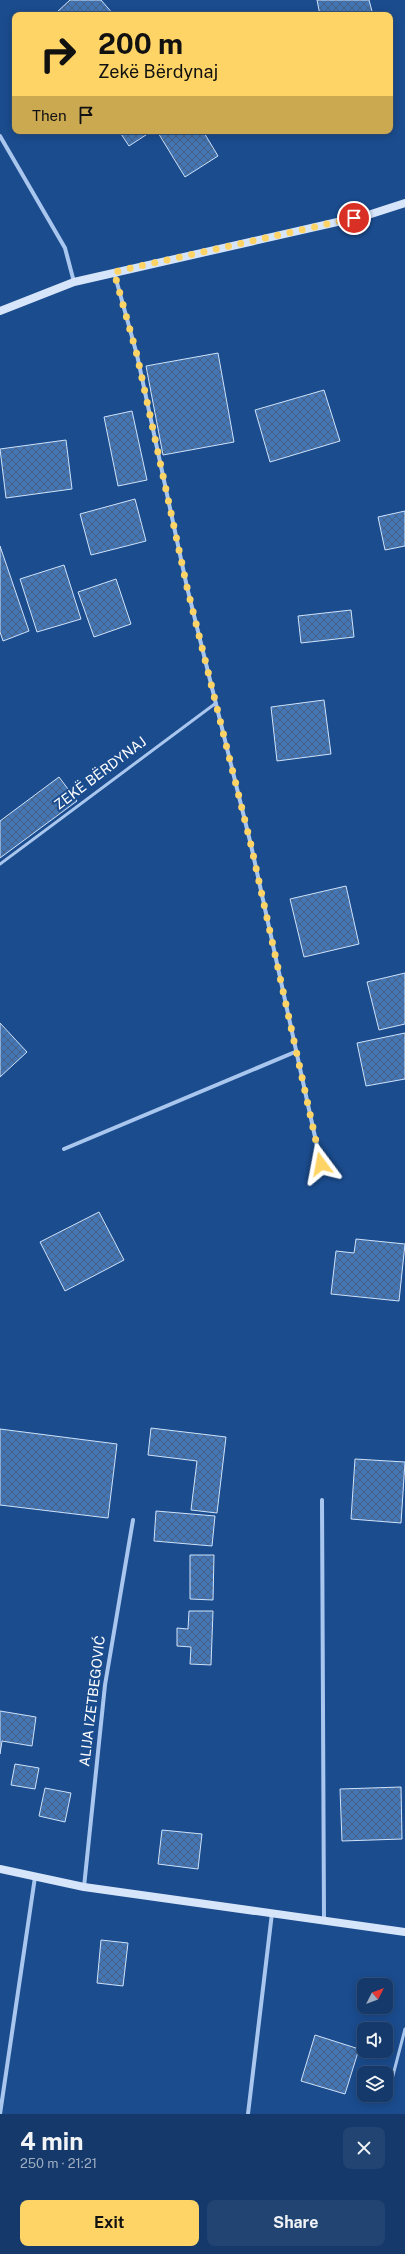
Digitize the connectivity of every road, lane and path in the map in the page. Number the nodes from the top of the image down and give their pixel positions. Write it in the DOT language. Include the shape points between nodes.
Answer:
graph roads {
  1 [pos="0,136"];
  2 [pos="405,202"];
  3 [pos="114,272"];
  4 [pos="74,282"];
  5 [pos="0,311"];
  6 [pos="216,703"];
  7 [pos="0,864"];
  8 [pos="295,1052"];
  9 [pos="64,1149"];
  10 [pos="321,1164"];
  11 [pos="322,1500"];
  12 [pos="133,1520"];
  13 [pos="0,1869"];
  14 [pos="35,1876"];
  15 [pos="84,1887"];
  16 [pos="272,1912"];
  17 [pos="324,1920"];
  18 [pos="405,1932"];
  19 [pos="405,2029"];
  20 [pos="393,2075"];
  21 [pos="0,2114"];
  22 [pos="248,2114"];
  1 -- 4 [label="street" via="65,248"];
  2 -- 3 [label="main road" via="368,215 295,233"];
  3 -- 4 [label="main road"];
  3 -- 6 [label="street" via="137,355 187,587"];
  4 -- 5 [label="main road"];
  6 -- 7 [label="lane, ZEKË BËRDYNAJ"];
  6 -- 8 [label="street" via="251,845"];
  8 -- 9 [label="street"];
  8 -- 10 [label="street"];
  11 -- 17 [label="street"];
  12 -- 15 [label="street, ALIJA IZETBEGOVIĆ" via="105,1685"];
  13 -- 14 [label="main road"];
  14 -- 15 [label="main road"];
  14 -- 21 [label="street"];
  15 -- 16 [label="main road"];
  16 -- 17 [label="main road"];
  16 -- 22 [label="street"];
  17 -- 18 [label="main road"];
  19 -- 20 [label="lane"];
}
